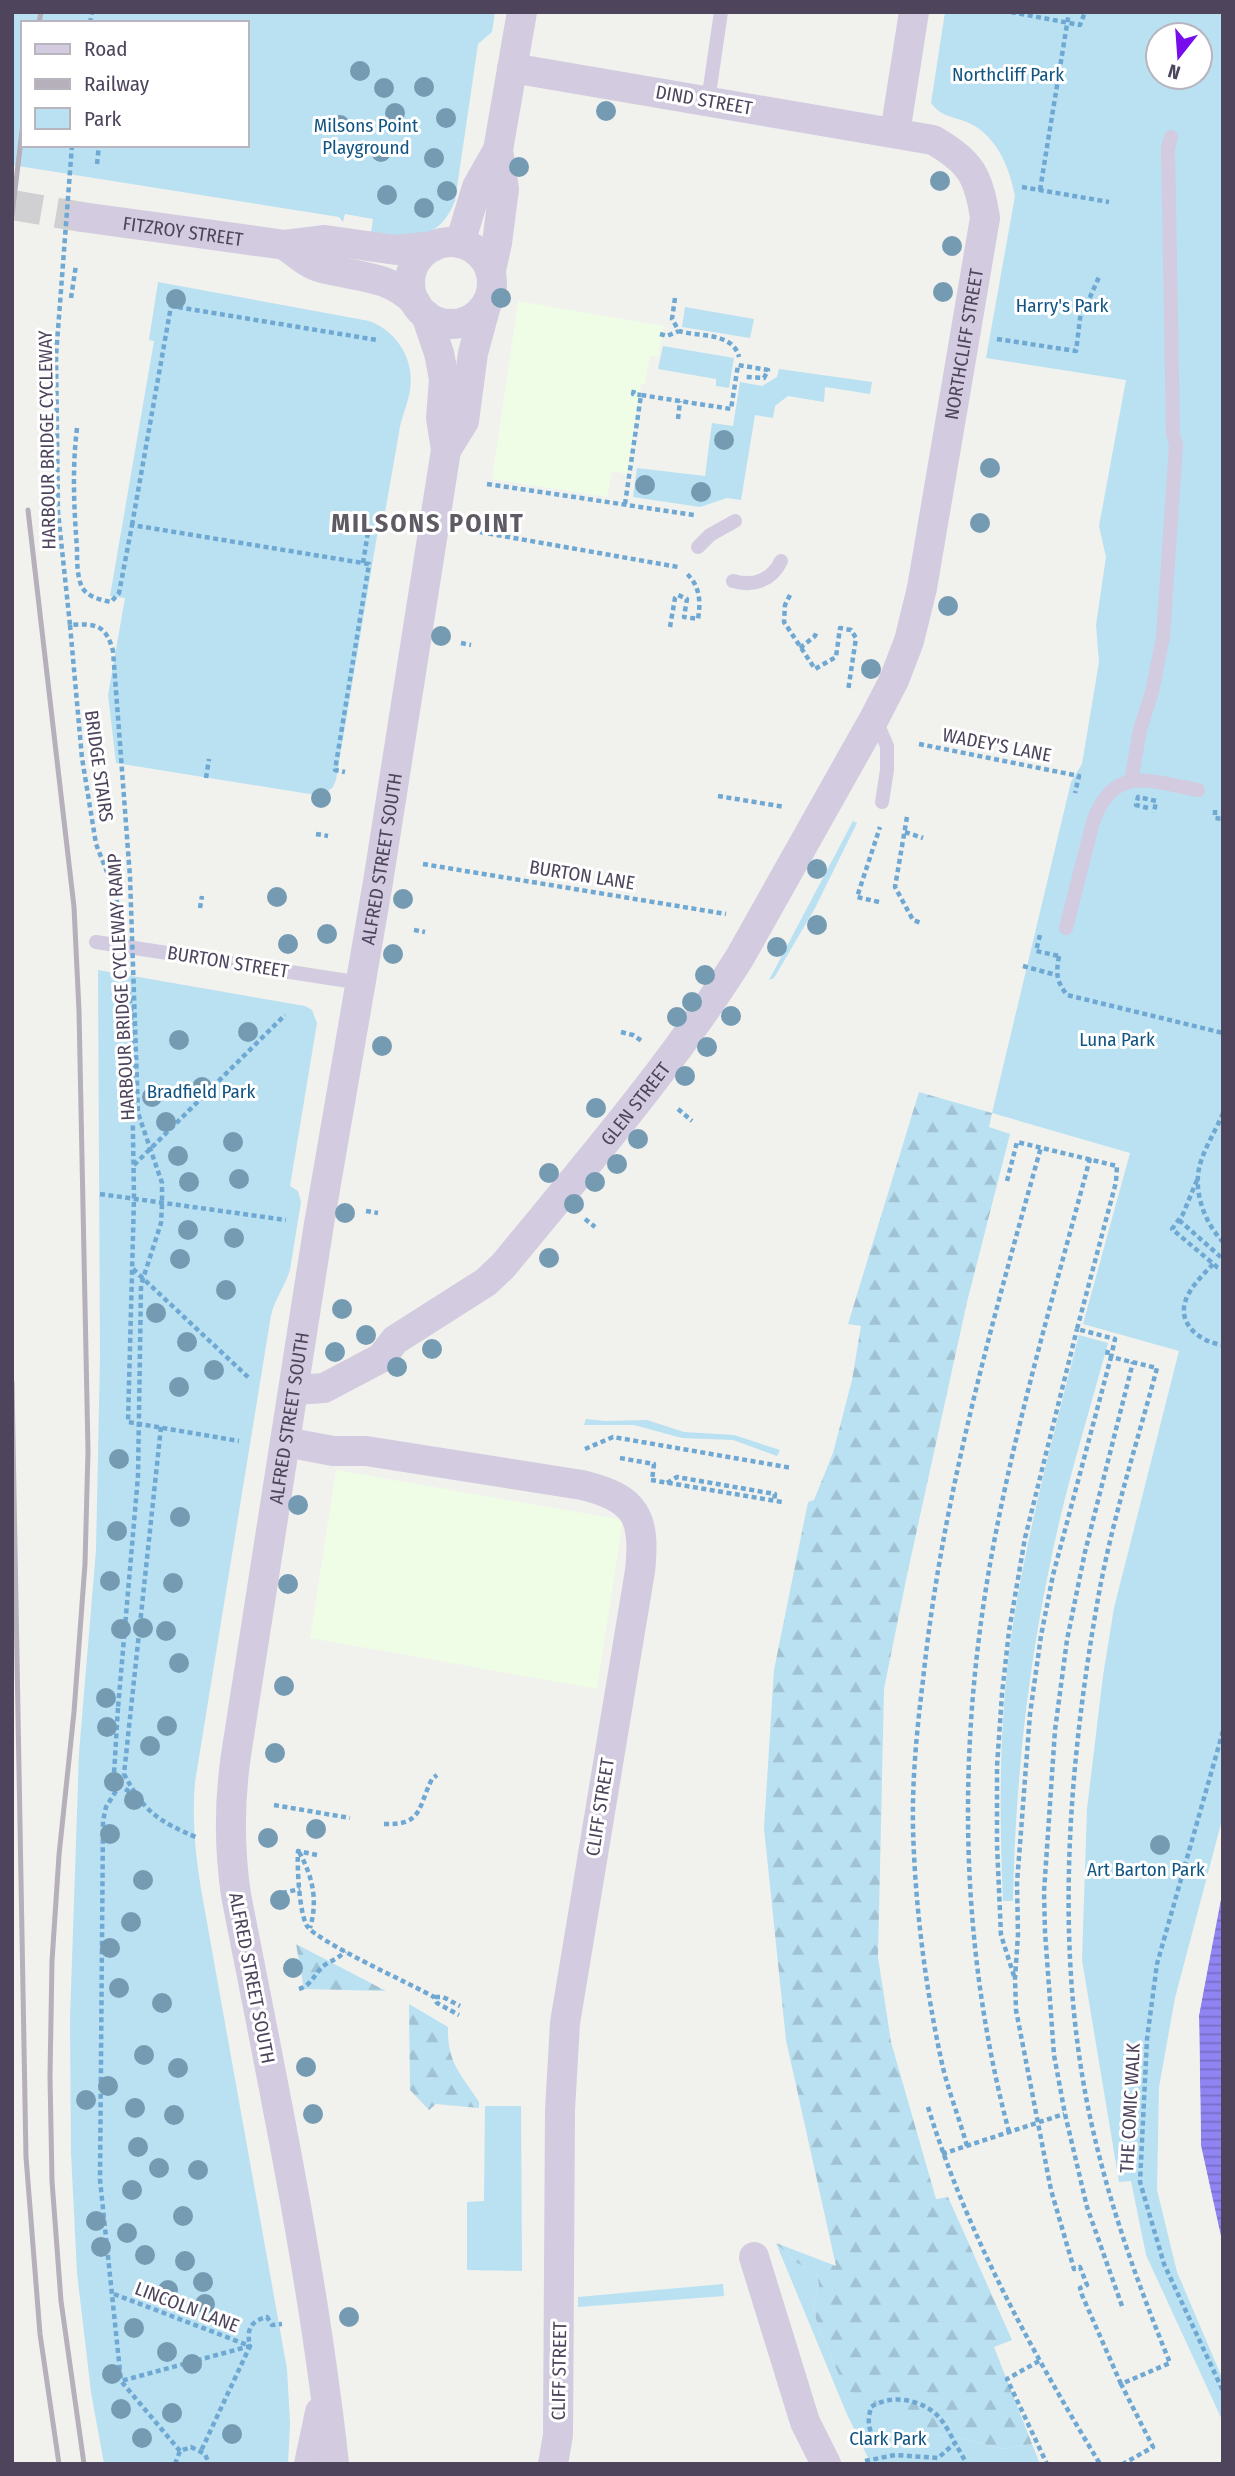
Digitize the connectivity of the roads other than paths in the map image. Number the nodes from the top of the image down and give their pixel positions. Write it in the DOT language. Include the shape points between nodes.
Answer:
graph roads {
  1 [pos="522,12"];
  2 [pos="721,12"];
  3 [pos="914,12"];
  4 [pos="512,68"];
  5 [pos="708,101"];
  6 [pos="895,133"];
  7 [pos="1171,137"];
  8 [pos="498,150"];
  9 [pos="82,217"];
  10 [pos="447,244"];
  11 [pos="285,245"];
  12 [pos="491,270"];
  13 [pos="486,305"];
  14 [pos="421,309"];
  15 [pos="446,450"];
  16 [pos="735,521"];
  17 [pos="698,547"];
  18 [pos="781,561"];
  19 [pos="733,581"];
  20 [pos="875,717"];
  21 [pos="1131,781"];
  22 [pos="1198,790"];
  23 [pos="882,802"];
  24 [pos="1066,928"];
  25 [pos="96,942"];
  26 [pos="361,983"];
  27 [pos="295,1390"];
  28 [pos="285,1442"];
  29 [pos="754,2257"];
  30 [pos="326,2385"];
  31 [pos="309,2464"];
  32 [pos="334,2464"];
  33 [pos="553,2464"];
  34 [pos="826,2464"];
  1 -- 4 [label="street"];
  2 -- 5 [label="lane"];
  3 -- 6 [label="street"];
  4 -- 5 [label="street, DIND STREET"];
  4 -- 8 [label="street"];
  5 -- 6 [label="street, DIND STREET"];
  6 -- 20 [label="street, NORTHCLIFF STREET" via="933,141 955,153 981,190 985,218 922,588 909,641"];
  7 -- 21 [label="lane" via="1172,434 1176,445 1170,559 1163,637"];
  8 -- 10 [label="street"];
  8 -- 12 [label="street" via="504,189"];
  9 -- 11 [label="street, FITZROY STREET"];
  10 -- 11 [label="street, FITZROY STREET" via="396,250 325,240"];
  10 -- 12 [label="street" via="475,250"];
  10 -- 14 [label="street" via="419,257 412,270 411,290"];
  11 -- 14 [label="street, FITZROY STREET" via="319,268 394,285"];
  12 -- 13 [label="street"];
  13 -- 14 [label="street" via="472,318 457,323 440,322"];
  13 -- 15 [label="street, ALFRED STREET SOUTH" via="473,353 464,421"];
  14 -- 15 [label="street, ALFRED STREET SOUTH" via="444,379 440,418"];
  15 -- 26 [label="street, ALFRED STREET SOUTH"];
  16 -- 17 [label="lane"];
  18 -- 19 [label="lane" via="763,580 753,584"];
  20 -- 23 [label="lane" via="887,746"];
  20 -- 27 [label="street, GLEN STREET" via="718,992 503,1266 486,1282 395,1340 380,1358 324,1388"];
  21 -- 22 [label="lane"];
  21 -- 24 [label="lane" via="1115,786 1099,806"];
  25 -- 26 [label="lane, BURTON STREET"];
  26 -- 27 [label="street, ALFRED STREET SOUTH"];
  27 -- 28 [label="street, ALFRED STREET SOUTH"];
  28 -- 30 [label="street, ALFRED STREET SOUTH" via="231,1790 230,1853"];
  28 -- 33 [label="street, CLIFF STREET" via="605,1490 636,1514 641,1531 640,1571 565,2023 560,2110 558,2435"];
  29 -- 34 [label="street" via="805,2422"];
  30 -- 31 [label="street, ALFRED STREET SOUTH"];
  30 -- 32 [label="street, ALFRED STREET SOUTH"];
}
